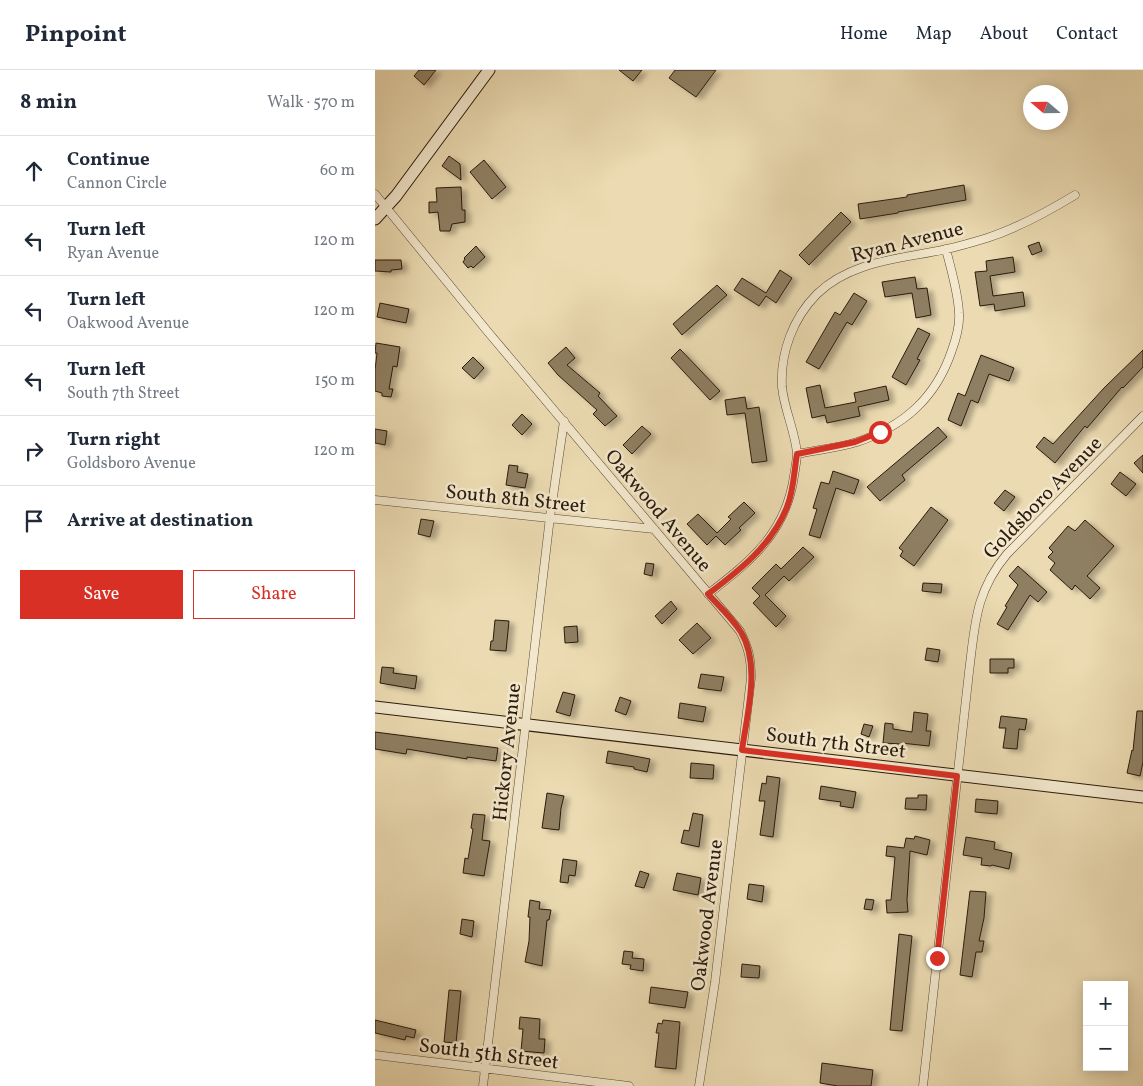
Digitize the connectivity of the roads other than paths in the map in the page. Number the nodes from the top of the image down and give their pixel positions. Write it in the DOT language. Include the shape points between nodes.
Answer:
graph roads {
  1 [pos="489,70"];
  2 [pos="375,194"];
  3 [pos="1075,195"];
  4 [pos="386,206"];
  5 [pos="375,219"];
  6 [pos="945,249"];
  7 [pos="1141,421"];
  8 [pos="564,422"];
  9 [pos="797,454"];
  10 [pos="375,500"];
  11 [pos="550,517"];
  12 [pos="654,529"];
  13 [pos="708,594"];
  14 [pos="375,707"];
  15 [pos="527,725"];
  16 [pos="742,750"];
  17 [pos="957,776"];
  18 [pos="1143,797"];
  19 [pos="375,1055"];
  20 [pos="485,1069"];
  21 [pos="483,1086"];
  22 [pos="629,1086"];
  23 [pos="699,1086"];
  24 [pos="923,1086"];
  1 -- 4 [label="street"];
  2 -- 4 [label="street, Oakwood Avenue"];
  3 -- 6 [label="street, Ryan Avenue" via="1018,226"];
  4 -- 5 [label="street"];
  4 -- 8 [label="street, Oakwood Avenue"];
  6 -- 9 [label="street" via="955,283 959,314 955,340 937,385 904,420 880,432 855,442"];
  6 -- 9 [label="street, Ryan Avenue" via="858,268 839,277 804,310 787,344 782,387"];
  7 -- 17 [label="street, Goldsboro Avenue" via="1041,518 988,580 975,621"];
  8 -- 11 [label="street, Hickory Avenue"];
  8 -- 12 [label="street, Oakwood Avenue"];
  9 -- 13 [label="street, Ryan Avenue" via="788,506 777,528 741,569"];
  10 -- 11 [label="street, South 8th Street"];
  11 -- 12 [label="street, South 8th Street"];
  11 -- 15 [label="street, Hickory Avenue"];
  12 -- 13 [label="street, Oakwood Avenue"];
  13 -- 16 [label="street, Oakwood Avenue" via="740,631 751,659"];
  14 -- 15 [label="street, South 7th Street"];
  15 -- 16 [label="street, South 7th Street"];
  15 -- 20 [label="street, Hickory Avenue"];
  16 -- 17 [label="street, South 7th Street"];
  16 -- 23 [label="street, Oakwood Avenue"];
  17 -- 18 [label="street, South 7th Street"];
  17 -- 24 [label="street, Goldsboro Avenue"];
  19 -- 20 [label="street, South 5th Street"];
  20 -- 21 [label="street, Hickory Avenue"];
  20 -- 22 [label="street, South 5th Street"];
}
